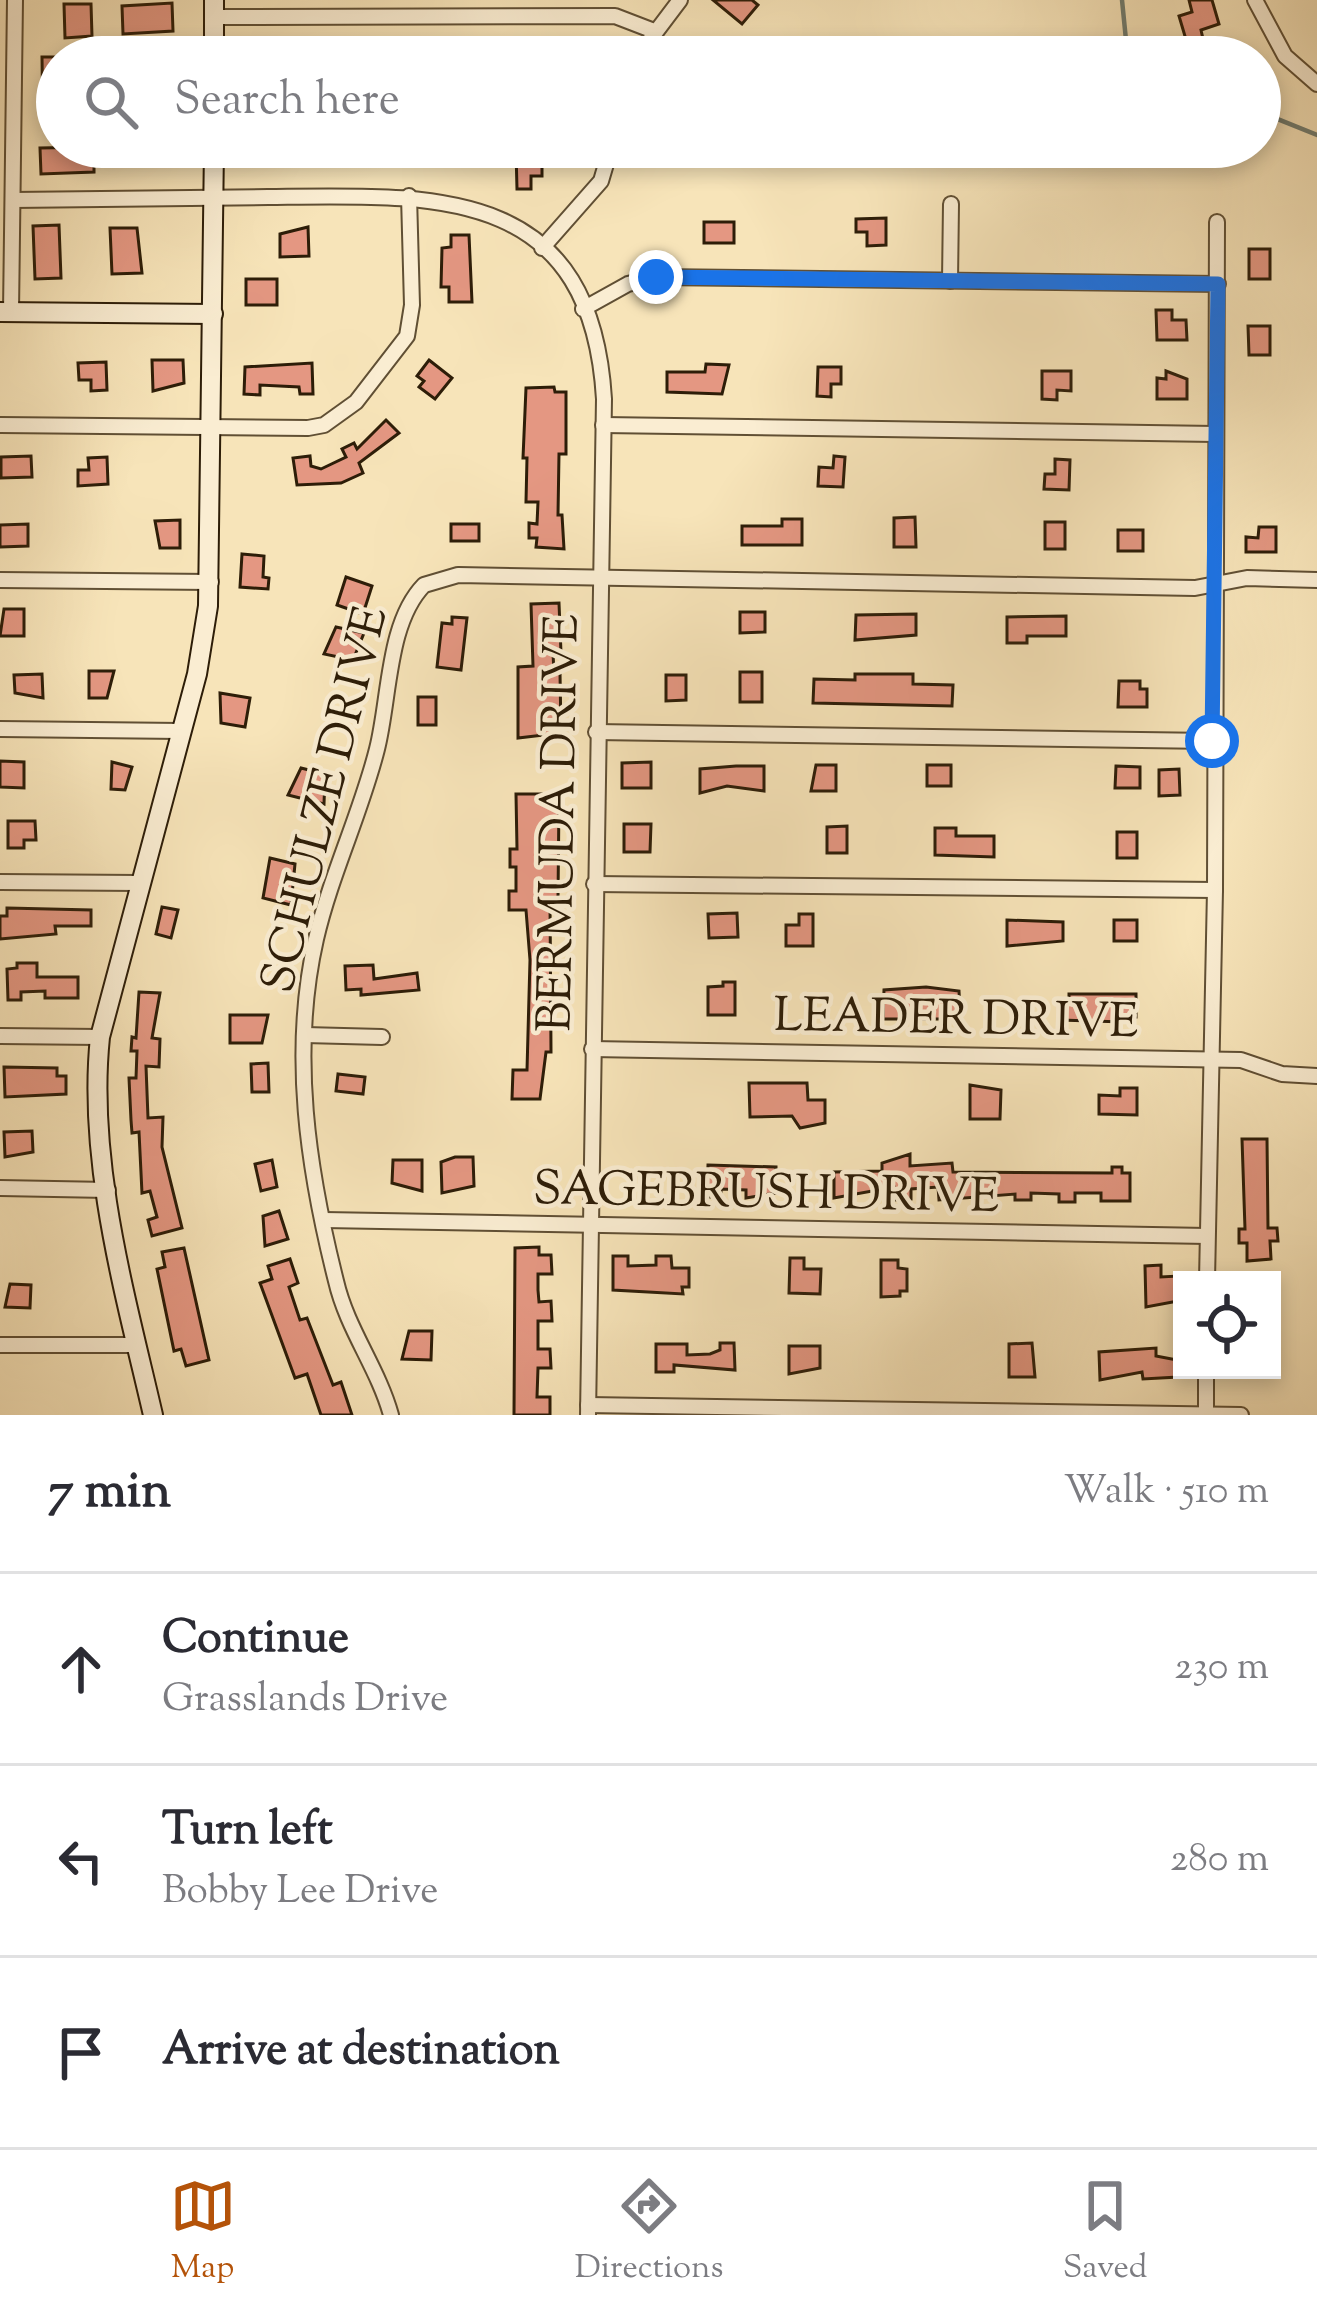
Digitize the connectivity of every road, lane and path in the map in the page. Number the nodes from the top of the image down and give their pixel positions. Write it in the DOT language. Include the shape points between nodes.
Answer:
graph roads {
  1 [pos="15,0"];
  2 [pos="680,0"];
  3 [pos="1255,0"];
  4 [pos="214,8"];
  5 [pos="654,31"];
  6 [pos="651,36"];
  7 [pos="1274,36"];
  8 [pos="1281,49"];
  9 [pos="1317,84"];
  10 [pos="214,168"];
  11 [pos="605,168"];
  12 [pos="409,196"];
  13 [pos="214,197"];
  14 [pos="13,200"];
  15 [pos="951,204"];
  16 [pos="1217,222"];
  17 [pos="542,248"];
  18 [pos="950,281"];
  19 [pos="1218,284"];
  20 [pos="583,309"];
  21 [pos="6,312"];
  22 [pos="213,314"];
  23 [pos="603,424"];
  24 [pos="0,425"];
  25 [pos="213,428"];
  26 [pos="1215,434"];
  27 [pos="0,580"];
  28 [pos="598,580"];
  29 [pos="1317,580"];
  30 [pos="211,582"];
  31 [pos="1215,584"];
  32 [pos="0,729"];
  33 [pos="181,731"];
  34 [pos="596,732"];
  35 [pos="1212,741"];
  36 [pos="0,882"];
  37 [pos="139,883"];
  38 [pos="594,884"];
  39 [pos="1215,890"];
  40 [pos="305,1035"];
  41 [pos="0,1036"];
  42 [pos="100,1036"];
  43 [pos="382,1037"];
  44 [pos="592,1049"];
  45 [pos="1209,1059"];
  46 [pos="1317,1076"];
  47 [pos="0,1188"];
  48 [pos="108,1190"];
  49 [pos="324,1220"];
  50 [pos="589,1226"];
  51 [pos="1207,1236"];
  52 [pos="1207,1271"];
  53 [pos="0,1345"];
  54 [pos="136,1345"];
  55 [pos="1206,1379"];
  56 [pos="588,1410"];
  57 [pos="1206,1414"];
  58 [pos="153,1415"];
  59 [pos="391,1415"];
  60 [pos="1241,1415"];
  1 -- 14 [label="street"];
  2 -- 5 [label="street"];
  3 -- 7 [label="street"];
  4 -- 5 [label="street" via="615,16"];
  5 -- 6 [label="street"];
  8 -- 9 [label="street"];
  10 -- 13 [label="street"];
  11 -- 17 [label="street"];
  12 -- 13 [label="street, BERMUDA DRIVE"];
  12 -- 17 [label="street, BERMUDA DRIVE" via="481,208"];
  12 -- 25 [label="street" via="407,336 356,402 308,428"];
  13 -- 14 [label="street, BERMUDA DRIVE"];
  13 -- 22 [label="street"];
  14 -- 21 [label="street"];
  15 -- 18 [label="street"];
  16 -- 19 [label="street"];
  17 -- 20 [label="street, BERMUDA DRIVE" via="562,267"];
  18 -- 19 [label="street"];
  18 -- 20 [label="street" via="656,277"];
  19 -- 26 [label="street"];
  20 -- 23 [label="street, BERMUDA DRIVE" via="602,377"];
  21 -- 22 [label="street"];
  22 -- 25 [label="street"];
  23 -- 26 [label="street"];
  23 -- 28 [label="street, BERMUDA DRIVE"];
  24 -- 25 [label="street"];
  25 -- 30 [label="street"];
  26 -- 31 [label="street"];
  27 -- 30 [label="street"];
  28 -- 31 [label="street, SCHULZE DRIVE"];
  28 -- 34 [label="street, BERMUDA DRIVE"];
  28 -- 40 [label="street, SCHULZE DRIVE" via="458,575 414,595 369,778 317,936"];
  29 -- 31 [label="street, SCHULZE DRIVE"];
  30 -- 33 [label="street"];
  31 -- 35 [label="street"];
  32 -- 33 [label="street"];
  33 -- 37 [label="street"];
  34 -- 35 [label="street"];
  34 -- 38 [label="street, BERMUDA DRIVE"];
  35 -- 39 [label="street"];
  36 -- 37 [label="street"];
  37 -- 42 [label="street"];
  38 -- 39 [label="street"];
  38 -- 44 [label="street, BERMUDA DRIVE"];
  39 -- 45 [label="street"];
  40 -- 43 [label="street"];
  40 -- 49 [label="street, SCHULZE DRIVE" via="308,1140"];
  41 -- 42 [label="street"];
  42 -- 48 [label="street" via="95,1079"];
  44 -- 45 [label="street, LEADER DRIVE"];
  44 -- 50 [label="street, BERMUDA DRIVE"];
  45 -- 46 [label="street, LEADER DRIVE"];
  45 -- 51 [label="street"];
  47 -- 48 [label="street"];
  48 -- 54 [label="street"];
  49 -- 50 [label="street, SAGEBRUSH DRIVE"];
  49 -- 59 [label="street, SCHULZE DRIVE" via="344,1307"];
  50 -- 51 [label="street, SAGEBRUSH DRIVE"];
  50 -- 56 [label="street, BERMUDA DRIVE"];
  51 -- 52 [label="street"];
  53 -- 54 [label="street"];
  54 -- 58 [label="street"];
  55 -- 57 [label="street"];
  56 -- 57 [label="street"];
  57 -- 60 [label="street"];
}
